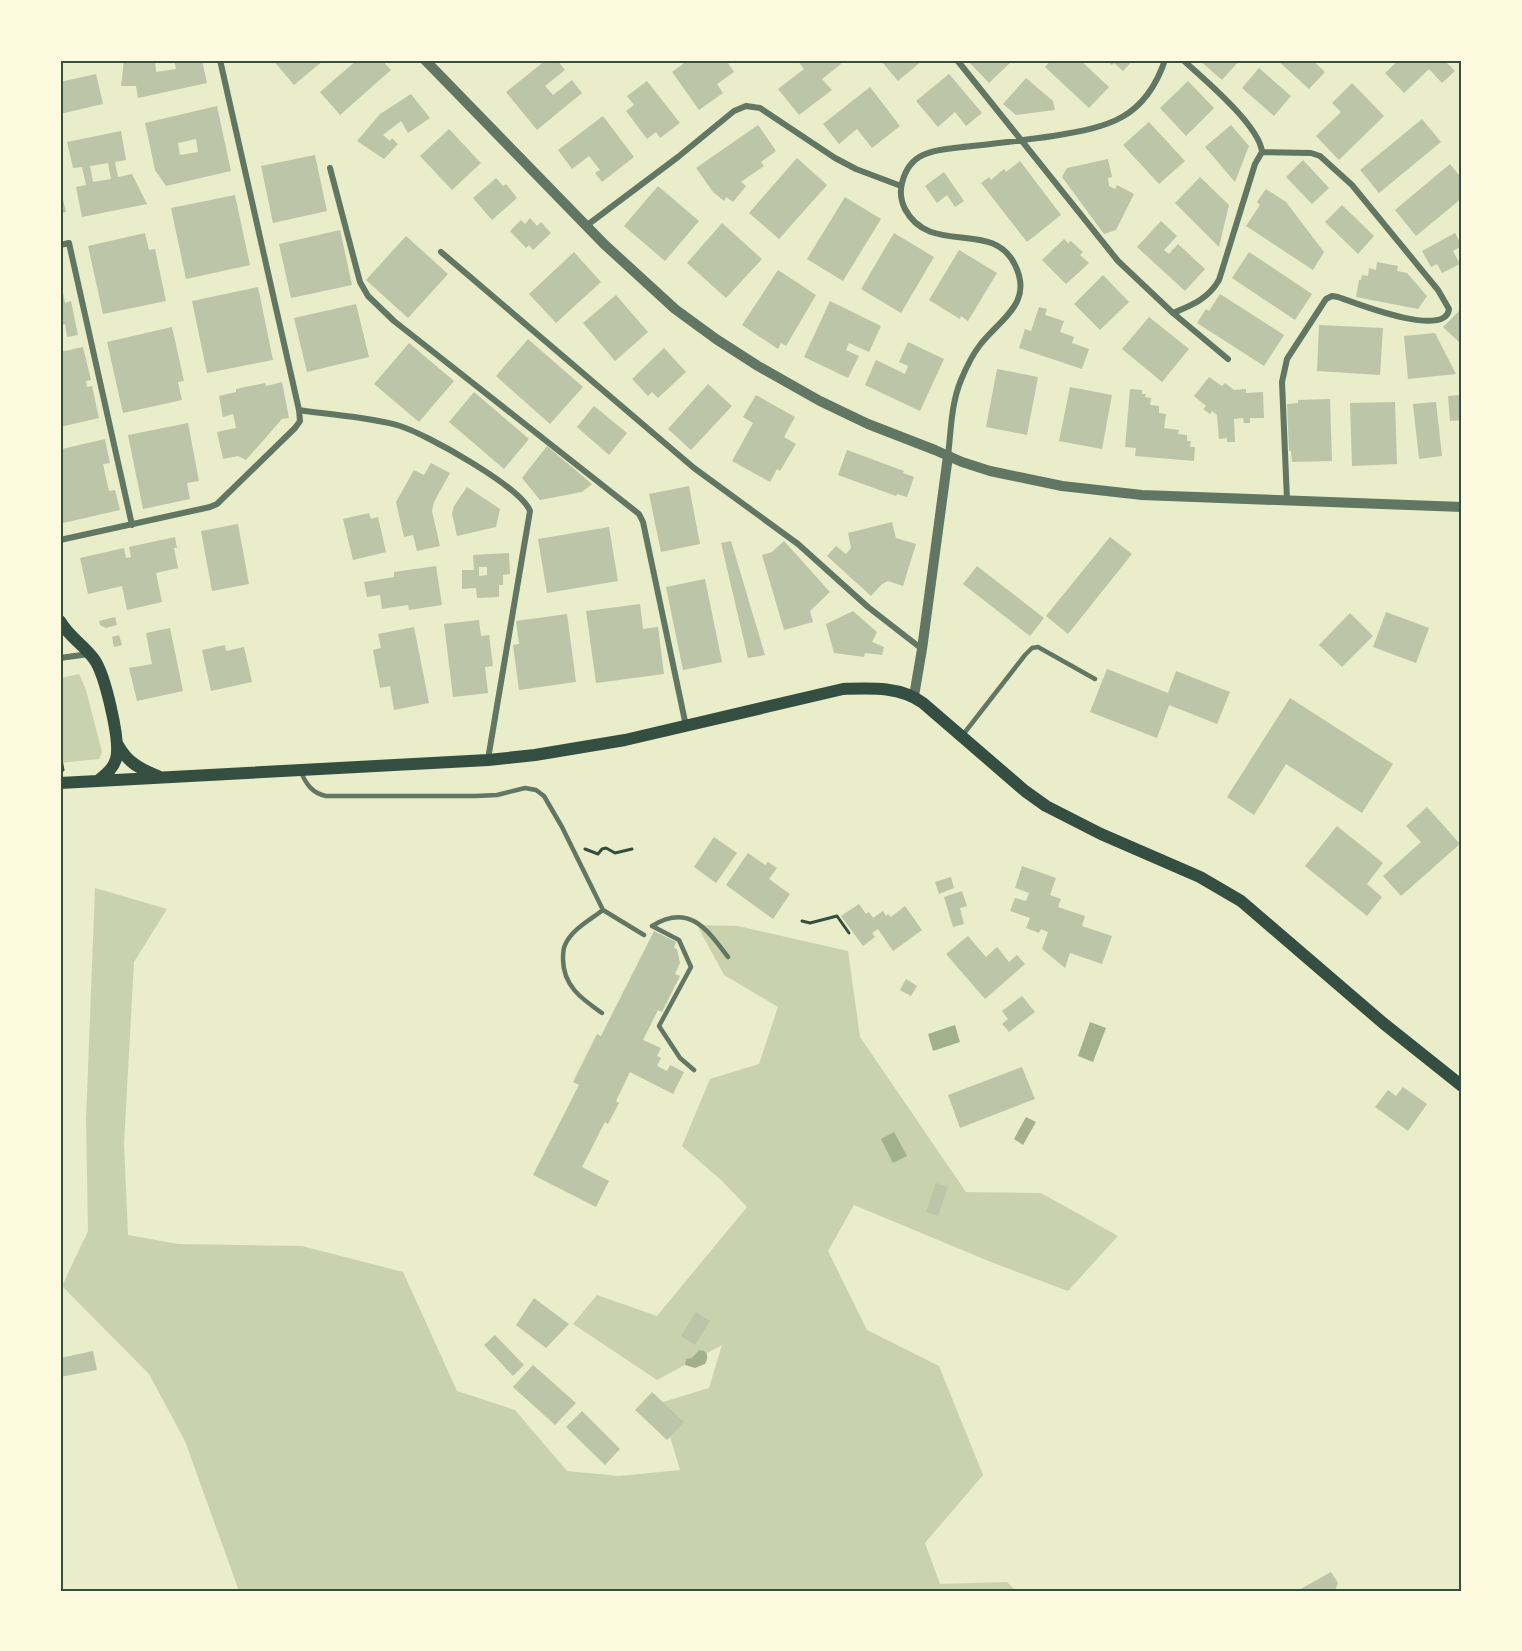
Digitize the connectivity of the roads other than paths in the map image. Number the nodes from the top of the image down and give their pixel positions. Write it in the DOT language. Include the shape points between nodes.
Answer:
graph roads {
  1 [pos="220,60"];
  2 [pos="425,60"];
  3 [pos="957,60"];
  4 [pos="1165,60"];
  5 [pos="1183,60"];
  6 [pos="1022,141"];
  7 [pos="1262,152"];
  8 [pos="330,168"];
  9 [pos="902,186"];
  10 [pos="586,226"];
  11 [pos="60,244"];
  12 [pos="441,252"];
  13 [pos="1173,313"];
  14 [pos="1228,359"];
  15 [pos="298,410"];
  16 [pos="948,456"];
  17 [pos="1287,500"];
  18 [pos="1462,507"];
  19 [pos="132,525"];
  20 [pos="60,540"];
  21 [pos="60,621"];
  22 [pos="922,649"];
  23 [pos="90,654"];
  24 [pos="60,658"];
  25 [pos="1095,679"];
  26 [pos="914,696"];
  27 [pos="686,726"];
  28 [pos="962,736"];
  29 [pos="118,745"];
  30 [pos="488,760"];
  31 [pos="300,770"];
  32 [pos="162,777"];
  33 [pos="99,780"];
  34 [pos="60,783"];
  35 [pos="603,910"];
  36 [pos="644,935"];
  37 [pos="728,957"];
  38 [pos="602,1013"];
  39 [pos="694,1070"];
  40 [pos="1462,1086"];
  1 -- 15 [label="street"];
  2 -- 10 [label="street"];
  3 -- 6 [label="street"];
  4 -- 6 [label="street" via="1146,96 1132,111 1112,123"];
  5 -- 7 [label="street" via="1234,108"];
  6 -- 9 [label="street" via="925,154 910,165"];
  6 -- 13 [label="street" via="1118,261"];
  7 -- 13 [label="street" via="1219,280 1203,299"];
  7 -- 17 [label="street" via="1320,156 1352,185 1438,290 1449,310 1443,319 1427,321 1401,318 1338,297 1326,299 1287,359 1284,370"];
  8 -- 27 [label="street" via="360,282 368,296 394,321 639,514"];
  9 -- 10 [label="street" via="856,169 760,108 747,106 734,111"];
  9 -- 16 [label="street" via="902,203 922,229 998,245 1012,259 1020,279 1014,309 981,344 961,380"];
  10 -- 16 [label="street" via="669,304 736,353 851,417"];
  11 -- 19 [label="street" via="69,243"];
  12 -- 22 [label="street" via="694,468 798,543 868,607"];
  13 -- 14 [label="street"];
  15 -- 19 [label="street" via="300,420 295,428 217,504"];
  15 -- 30 [label="street" via="412,430 478,468 530,508"];
  16 -- 17 [label="street" via="990,471 1062,486 1142,495"];
  16 -- 22 [label="street"];
  17 -- 18 [label="street"];
  19 -- 20 [label="street"];
  21 -- 23 [label="main road"];
  22 -- 26 [label="street"];
  23 -- 24 [label="street"];
  23 -- 29 [label="main road" via="102,676"];
  25 -- 28 [label="lane" via="1034,647"];
  26 -- 27 [label="main road" via="885,690 843,689"];
  26 -- 28 [label="main road"];
  27 -- 30 [label="main road" via="603,744"];
  28 -- 40 [label="main road" via="1046,806 1200,877 1241,901"];
  29 -- 32 [label="main road" via="130,762"];
  29 -- 33 [label="main road" via="115,763"];
  30 -- 31 [label="main road"];
  31 -- 32 [label="main road"];
  31 -- 35 [label="lane" via="306,783 317,794 326,796 476,796 525,788 536,790 544,796"];
  32 -- 33 [label="main road"];
  33 -- 34 [label="main road"];
  35 -- 36 [label="lane"];
  35 -- 38 [label="lane" via="572,936 563,954 571,988"];
  37 -- 39 [label="lane" via="695,921 666,917 652,926 679,940 691,967 659,1026 680,1058"];
}
